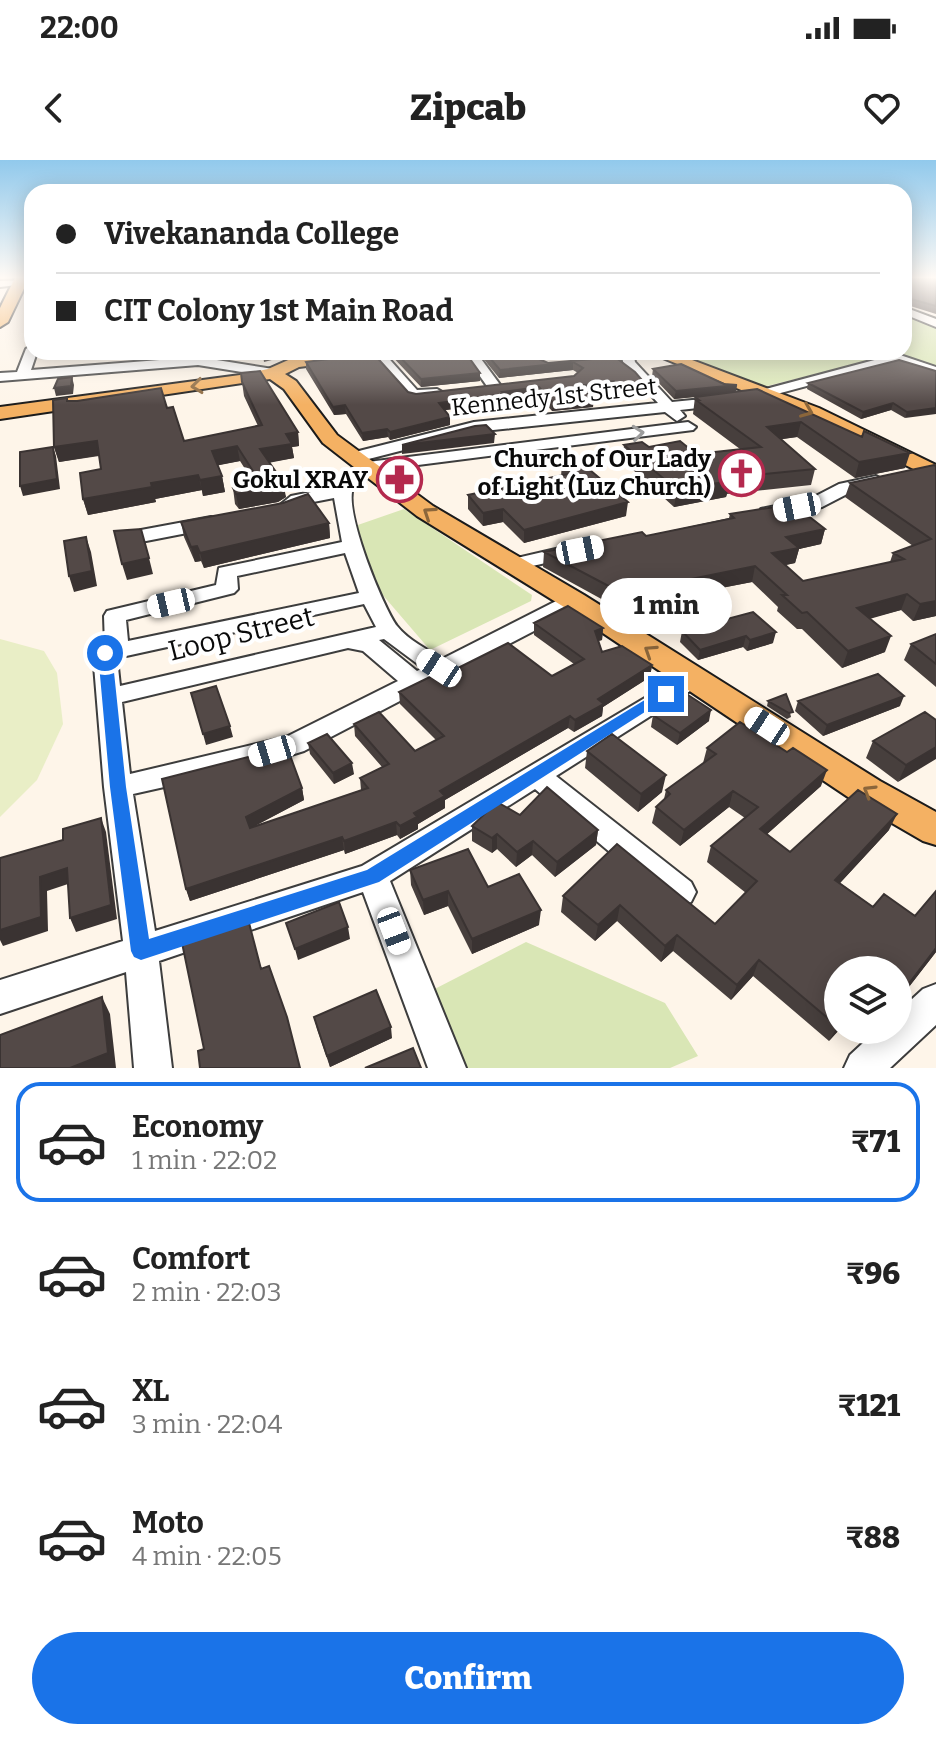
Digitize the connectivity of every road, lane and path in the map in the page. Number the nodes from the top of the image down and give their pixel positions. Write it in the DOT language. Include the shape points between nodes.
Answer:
graph roads {
  1 [pos="28,360"];
  2 [pos="97,360"];
  3 [pos="145,360"];
  4 [pos="213,360"];
  5 [pos="311,360"];
  6 [pos="384,360"];
  7 [pos="473,360"];
  8 [pos="628,360"];
  9 [pos="677,360"];
  10 [pos="889,360"];
  11 [pos="903,360"];
  12 [pos="96,370"];
  13 [pos="936,371"];
  14 [pos="273,373"];
  15 [pos="22,376"];
  16 [pos="0,377"];
  17 [pos="510,384"];
  18 [pos="449,392"];
  19 [pos="762,393"];
  20 [pos="669,408"];
  21 [pos="0,413"];
  22 [pos="360,462"];
  23 [pos="934,472"];
  24 [pos="343,491"];
  25 [pos="259,513"];
  26 [pos="748,517"];
  27 [pos="231,519"];
  28 [pos="141,536"];
  29 [pos="352,546"];
  30 [pos="598,546"];
  31 [pos="511,565"];
  32 [pos="373,596"];
  33 [pos="574,601"];
  34 [pos="389,631"];
  35 [pos="344,639"];
  36 [pos="111,652"];
  37 [pos="427,675"];
  38 [pos="692,678"];
  39 [pos="108,697"];
  40 [pos="535,774"];
  41 [pos="118,787"];
  42 [pos="936,830"];
  43 [pos="372,876"];
  44 [pos="680,892"];
  45 [pos="141,951"];
  46 [pos="0,997"];
  47 [pos="936,1001"];
  48 [pos="153,1068"];
  49 [pos="447,1068"];
  50 [pos="863,1068"];
  1 -- 15 [label="street"];
  2 -- 12 [label="street"];
  3 -- 12 [label="street"];
  4 -- 14 [label="street"];
  5 -- 14 [label="main road"];
  6 -- 18 [label="street" via="413,395"];
  7 -- 17 [label="street" via="487,387"];
  8 -- 20 [label="street"];
  9 -- 19 [label="main road"];
  10 -- 19 [label="street, Kennedy 1st Street"];
  11 -- 13 [label="street, Kennedy 1st Street"];
  12 -- 15 [label="street"];
  14 -- 21 [label="main road, one-way"];
  14 -- 22 [label="main road" via="290,385 330,439"];
  15 -- 16 [label="street"];
  19 -- 20 [label="street, Kennedy 1st Street"];
  19 -- 23 [label="main road, one-way"];
  20 -- 22 [label="street, Kennedy 1st Street" via="474,427"];
  22 -- 20 [label="street, one-way" via="688,427"];
  22 -- 24 [label="street"];
  31 -- 22 [label="main road, one-way"];
  23 -- 26 [label="street" via="845,488 816,503"];
  24 -- 25 [label="street"];
  24 -- 29 [label="street"];
  27 -- 28 [label="street"];
  29 -- 32 [label="street"];
  29 -- 36 [label="street" via="226,572 227,589 115,616"];
  30 -- 31 [label="street"];
  31 -- 33 [label="main road"];
  32 -- 34 [label="street"];
  32 -- 36 [label="street"];
  33 -- 37 [label="street"];
  38 -- 33 [label="main road, one-way"];
  34 -- 35 [label="street, Loop Street"];
  34 -- 37 [label="street"];
  35 -- 37 [label="street" via="370,645"];
  35 -- 39 [label="street, Loop Street"];
  36 -- 39 [label="street"];
  37 -- 41 [label="street" via="295,744"];
  38 -- 40 [label="street"];
  42 -- 38 [label="main road, one-way"];
  39 -- 41 [label="street"];
  40 -- 43 [label="street"];
  40 -- 44 [label="street"];
  41 -- 45 [label="street"];
  43 -- 45 [label="street"];
  43 -- 49 [label="street"];
  45 -- 46 [label="street"];
  45 -- 48 [label="street"];
  47 -- 50 [label="street"];
}
